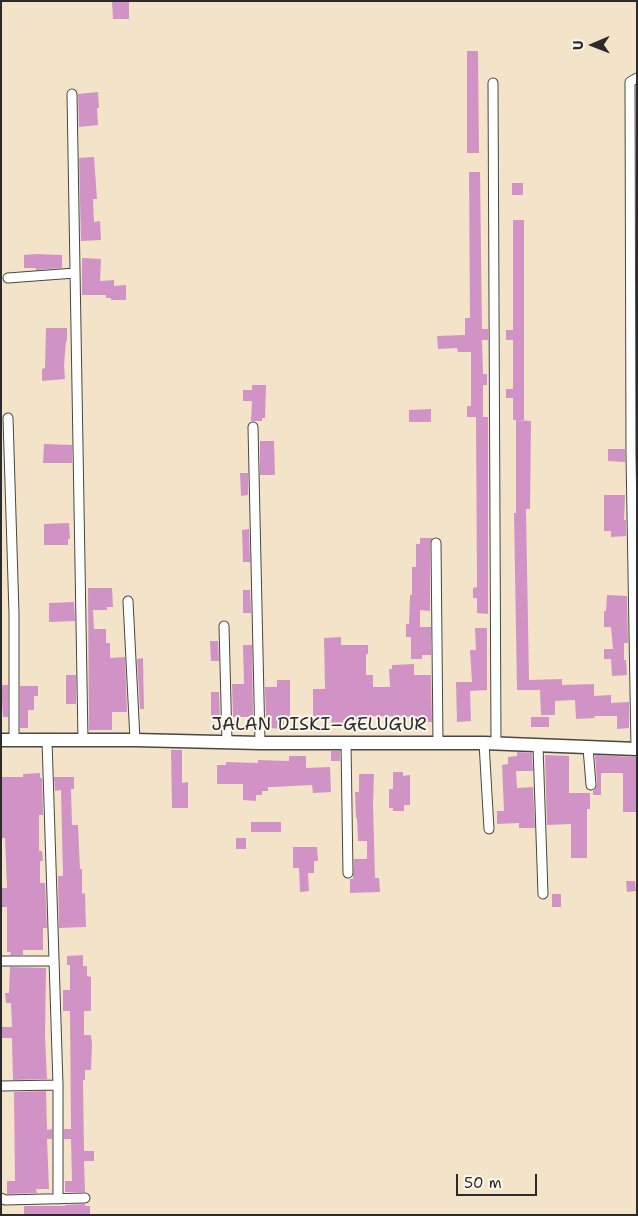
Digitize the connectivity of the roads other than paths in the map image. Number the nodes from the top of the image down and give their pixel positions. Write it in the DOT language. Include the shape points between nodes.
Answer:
graph roads {
  1 [pos="637,78"];
  2 [pos="493,83"];
  3 [pos="72,94"];
  4 [pos="75,273"];
  5 [pos="8,278"];
  6 [pos="634,369"];
  7 [pos="8,418"];
  8 [pos="253,426"];
  9 [pos="436,543"];
  10 [pos="128,601"];
  11 [pos="224,626"];
  12 [pos="8,740"];
  13 [pos="47,740"];
  14 [pos="83,740"];
  15 [pos="135,740"];
  16 [pos="227,742"];
  17 [pos="346,743"];
  18 [pos="438,743"];
  19 [pos="260,744"];
  20 [pos="490,744"];
  21 [pos="538,746"];
  22 [pos="588,748"];
  23 [pos="637,749"];
  24 [pos="590,785"];
  25 [pos="489,829"];
  26 [pos="348,873"];
  27 [pos="543,894"];
  28 [pos="1,961"];
  29 [pos="54,961"];
  30 [pos="58,1085"];
  31 [pos="1,1086"];
  32 [pos="1,1198"];
  33 [pos="58,1198"];
  34 [pos="85,1198"];
  1 -- 6 [label="street" via="630,82"];
  2 -- 20 [label="street"];
  3 -- 4 [label="street"];
  4 -- 5 [label="street"];
  4 -- 14 [label="street"];
  6 -- 23 [label="street"];
  7 -- 12 [label="street" via="14,614"];
  8 -- 19 [label="street"];
  9 -- 18 [label="street"];
  10 -- 15 [label="street"];
  11 -- 16 [label="street"];
  12 -- 13 [label="main road, JALAN DISKI–GELUGUR"];
  13 -- 14 [label="main road, JALAN DISKI–GELUGUR"];
  13 -- 29 [label="street"];
  14 -- 15 [label="main road, JALAN DISKI–GELUGUR"];
  15 -- 16 [label="main road, JALAN DISKI–GELUGUR"];
  16 -- 19 [label="main road, JALAN DISKI–GELUGUR"];
  17 -- 18 [label="main road, JALAN DISKI–GELUGUR"];
  17 -- 19 [label="main road, JALAN DISKI–GELUGUR"];
  17 -- 26 [label="street"];
  18 -- 20 [label="main road, JALAN DISKI–GELUGUR"];
  20 -- 21 [label="main road, JALAN DISKI–GELUGUR"];
  20 -- 25 [label="street"];
  21 -- 22 [label="main road, JALAN DISKI–GELUGUR"];
  21 -- 27 [label="street"];
  22 -- 23 [label="main road, JALAN DISKI–GELUGUR"];
  22 -- 24 [label="street"];
  28 -- 29 [label="street"];
  29 -- 30 [label="street"];
  30 -- 31 [label="street"];
  30 -- 33 [label="street"];
  32 -- 33 [label="street"];
  33 -- 34 [label="street"];
}
